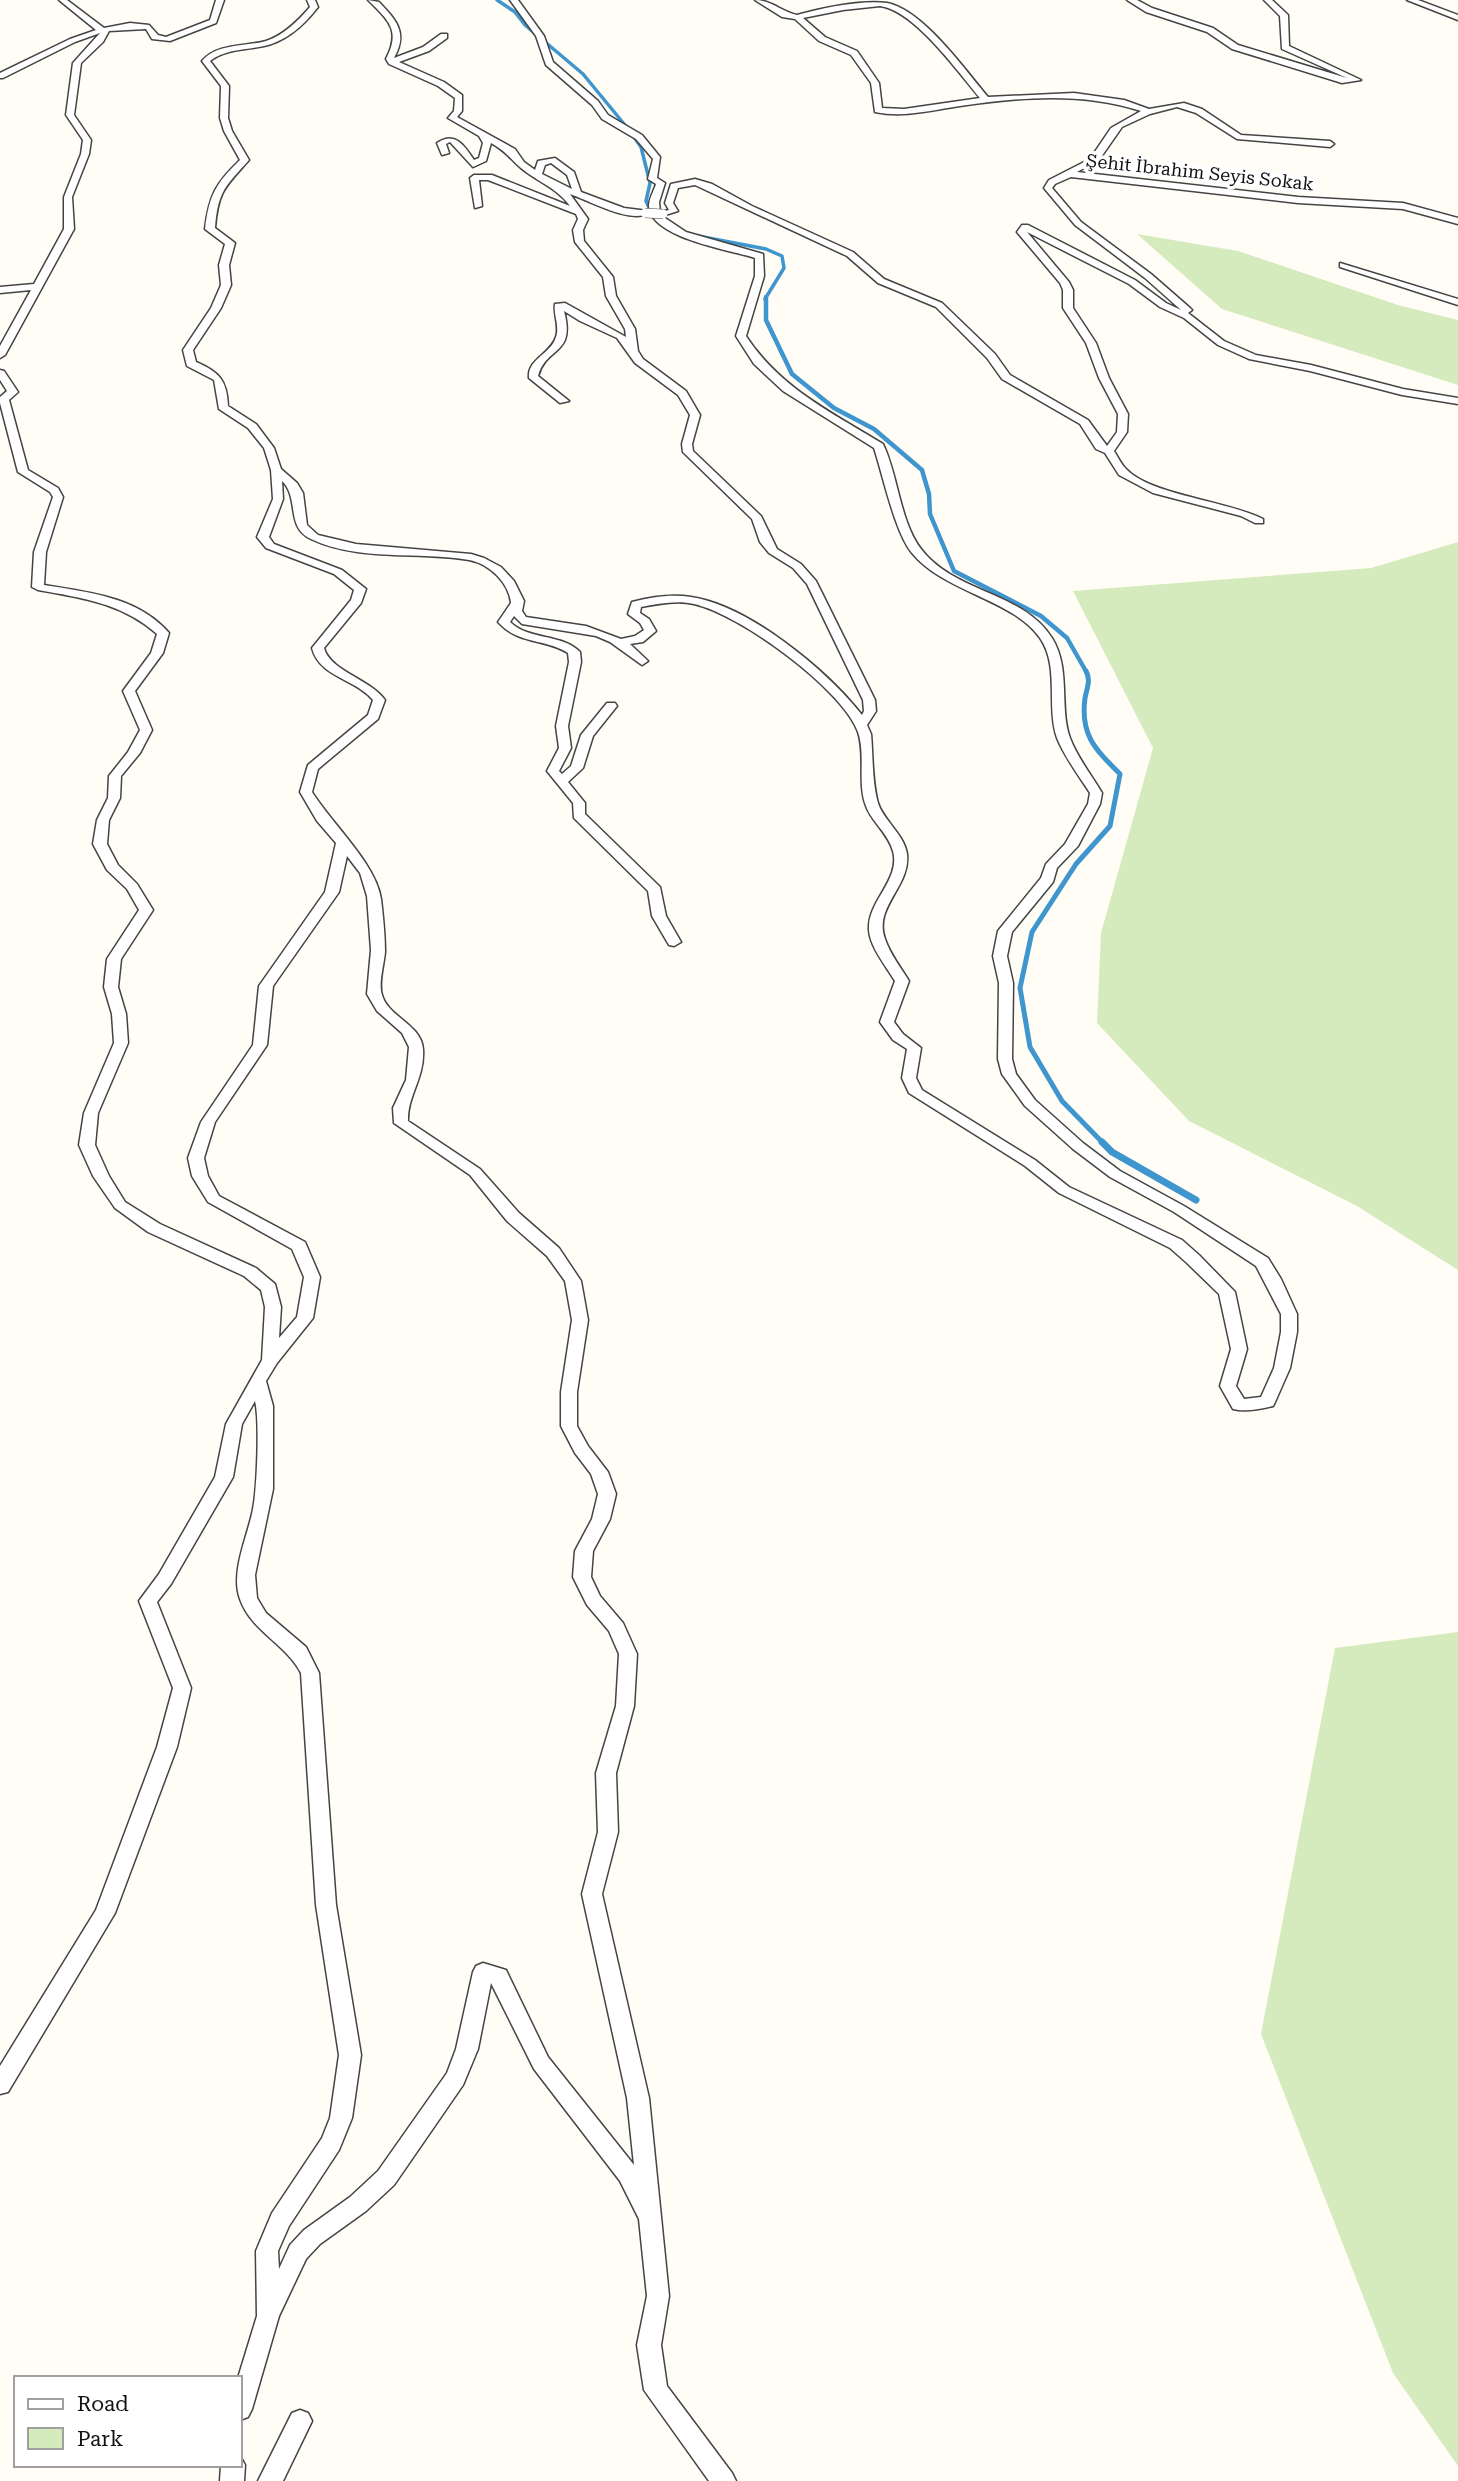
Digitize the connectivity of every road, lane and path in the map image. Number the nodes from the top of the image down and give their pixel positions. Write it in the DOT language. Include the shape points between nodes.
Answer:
graph roads {
  1 [pos="62,0"];
  2 [pos="220,0"];
  3 [pos="312,0"];
  4 [pos="372,0"];
  5 [pos="514,0"];
  6 [pos="759,0"];
  7 [pos="1130,0"];
  8 [pos="1268,0"];
  9 [pos="1411,0"];
  10 [pos="797,17"];
  11 [pos="1458,18"];
  12 [pos="100,29"];
  13 [pos="444,36"];
  14 [pos="392,62"];
  15 [pos="416,74"];
  16 [pos="0,76"];
  17 [pos="425,92"];
  18 [pos="986,100"];
  19 [pos="1148,111"];
  20 [pos="482,134"];
  21 [pos="1330,144"];
  22 [pos="445,153"];
  23 [pos="1070,174"];
  24 [pos="537,176"];
  25 [pos="561,189"];
  26 [pos="1350,191"];
  27 [pos="577,192"];
  28 [pos="1298,200"];
  29 [pos="1387,205"];
  30 [pos="478,206"];
  31 [pos="1278,209"];
  32 [pos="1403,212"];
  33 [pos="579,213"];
  34 [pos="1443,217"];
  35 [pos="1458,223"];
  36 [pos="1343,265"];
  37 [pos="36,287"];
  38 [pos="0,290"];
  39 [pos="1458,302"];
  40 [pos="1187,316"];
  41 [pos="633,351"];
  42 [pos="0,355"];
  43 [pos="0,373"];
  44 [pos="1371,384"];
  45 [pos="564,401"];
  46 [pos="1458,401"];
  47 [pos="1423,404"];
  48 [pos="1109,451"];
  49 [pos="276,470"];
  50 [pos="1259,520"];
  51 [pos="518,601"];
  52 [pos="621,642"];
  53 [pos="642,661"];
  54 [pos="611,706"];
  55 [pos="862,723"];
  56 [pos="560,782"];
  57 [pos="343,843"];
  58 [pos="674,942"];
  59 [pos="270,1360"];
  60 [pos="258,1381"];
  61 [pos="0,2085"];
  62 [pos="652,2225"];
  63 [pos="268,2316"];
  64 [pos="242,2402"];
  65 [pos="300,2421"];
  66 [pos="270,2481"];
  67 [pos="724,2481"];
  1 -- 12 [label="street"];
  2 -- 12 [label="street" via="213,21 167,39 155,37 149,27 139,25"];
  3 -- 49 [label="street" via="314,7 304,20 279,38 207,57 209,67 225,86 224,118 245,160 223,181 212,210 210,229 230,243 224,265 226,285 188,350 191,363 218,376 223,384 223,407 252,426 269,448"];
  4 -- 14 [label="street" via="397,34"];
  5 -- 55 [label="street" via="528,16 550,63 605,117 639,137 656,159 652,179 661,183 653,210 658,217 693,240 760,256 762,269 742,328 744,342 758,362 795,395 879,446 916,551 945,576 1031,620 1047,639 1055,658 1063,737 1096,793 1071,845 1005,931 1000,956 1006,983 1004,1059 1030,1103 1078,1146 1115,1174 1262,1262 1289,1314 1282,1368 1267,1402 1239,1405 1228,1386 1239,1349 1227,1292 1176,1244 1064,1190 1030,1163 916,1093 909,1078 914,1048 887,1022 902,981 875,928 901,852 872,806"];
  6 -- 10 [label="street"];
  7 -- 8 [label="street" via="1201,26 1244,50 1342,81 1357,80 1285,47 1284,15"];
  9 -- 11 [label="street"];
  10 -- 18 [label="street" via="889,5 928,36"];
  10 -- 18 [label="street" via="813,34 858,57 875,83 878,110"];
  12 -- 16 [label="street"];
  12 -- 37 [label="street" via="105,31 100,43 75,67 70,115 87,140 68,197 69,229"];
  13 -- 14 [label="street"];
  14 -- 15 [label="street"];
  15 -- 17 [label="street" via="426,84"];
  15 -- 20 [label="street" via="459,97 452,118"];
  18 -- 19 [label="street" via="1095,97"];
  19 -- 21 [label="street" via="1184,104 1228,134"];
  19 -- 23 [label="street, Şehit İbrahim Seyis Sokak" via="1115,128 1094,161"];
  20 -- 22 [label="street" via="487,143 483,159 474,163 450,139 441,143"];
  20 -- 24 [label="street" via="512,151 517,162"];
  23 -- 28 [label="street, Şehit İbrahim Seyis Sokak"];
  23 -- 40 [label="street" via="1048,188 1057,205 1145,273 1187,310"];
  24 -- 25 [label="street"];
  24 -- 27 [label="street" via="541,163 552,160 571,174"];
  25 -- 27 [label="street"];
  25 -- 33 [label="street"];
  26 -- 28 [label="street"];
  27 -- 48 [label="street, bridge" via="625,213 663,214 674,211 669,203 674,186 701,183 840,248 881,281 939,305 1006,377 1084,422 1100,447"];
  28 -- 29 [label="street, Şehit İbrahim Seyis Sokak"];
  29 -- 31 [label="street"];
  29 -- 34 [label="street, Şehit İbrahim Seyis Sokak"];
  30 -- 33 [label="street" via="474,178 489,177"];
  32 -- 34 [label="street"];
  33 -- 41 [label="street" via="583,219 580,242 608,277 611,296 630,329"];
  34 -- 35 [label="street" via="1441,220"];
  36 -- 39 [label="street"];
  37 -- 38 [label="street"];
  37 -- 42 [label="street"];
  40 -- 44 [label="street" via="1221,343 1252,357"];
  40 -- 48 [label="street" via="1025,227 1022,232 1064,282 1068,308 1100,359 1104,378 1123,414 1122,432"];
  41 -- 45 [label="street" via="615,333 558,306 562,338 533,376"];
  41 -- 55 [label="street" via="639,361 682,393 692,408 695,423 688,452 757,517 773,551 797,566 812,583 869,700 870,711"];
  43 -- 59 [label="street" via="13,392 4,399 23,472 58,497 40,552 38,587 121,603 146,616 163,633 157,653 129,691 146,730 116,776 114,798 103,820 100,844 146,910 114,959 111,987 121,1042 91,1113 87,1145 120,1205 155,1228 250,1272 269,1288 273,1307"];
  44 -- 46 [label="street"];
  44 -- 47 [label="street" via="1391,396"];
  48 -- 50 [label="street" via="1123,473 1157,491"];
  49 -- 51 [label="street" via="296,489 300,522 315,538 487,561 505,577"];
  49 -- 57 [label="street" via="278,499 263,537 270,547 338,572 360,589 357,601 318,648 318,656 372,688 379,700 374,716 312,768 306,792"];
  51 -- 52 [label="street" via="516,611 522,620 592,629"];
  51 -- 56 [label="street" via="504,622 512,631 564,643 574,652 562,726 565,748 553,771"];
  52 -- 53 [label="street"];
  52 -- 55 [label="street" via="639,639 650,631 634,614 636,604 681,598 716,607 808,666"];
  54 -- 56 [label="street" via="587,735 577,768"];
  56 -- 58 [label="street" via="579,803 579,814 588,825 655,890 659,916"];
  57 -- 59 [label="street" via="332,892 267,986 260,1045 208,1122 196,1158 213,1199 299,1245 312,1277 305,1318"];
  57 -- 62 [label="street" via="366,872 374,896 378,950 374,994 382,1008 408,1031 416,1047 413,1080 400,1108 401,1123 475,1172 513,1217 553,1252 573,1281 580,1320 569,1392 569,1426 599,1472 607,1494 601,1519 584,1552 582,1577 628,1654 625,1706 606,1773 608,1832 592,1894 638,2098"];
  59 -- 60 [label="street"];
  60 -- 61 [label="street" via="234,1424 224,1477 148,1601 182,1688 167,1747 105,1913"];
  60 -- 63 [label="street" via="265,1406 264,1489 246,1575 248,1598 260,1618 299,1652 310,1673 327,1905 350,2055 341,2118 331,2143 280,2220 267,2251"];
  62 -- 63 [label="street" via="628,2174 541,2063 499,1976 483,1972 467,2049 455,2078 386,2178 298,2252"];
  62 -- 67 [label="street" via="658,2297 649,2345 656,2389"];
  63 -- 64 [label="street"];
  65 -- 66 [label="street"];
}
